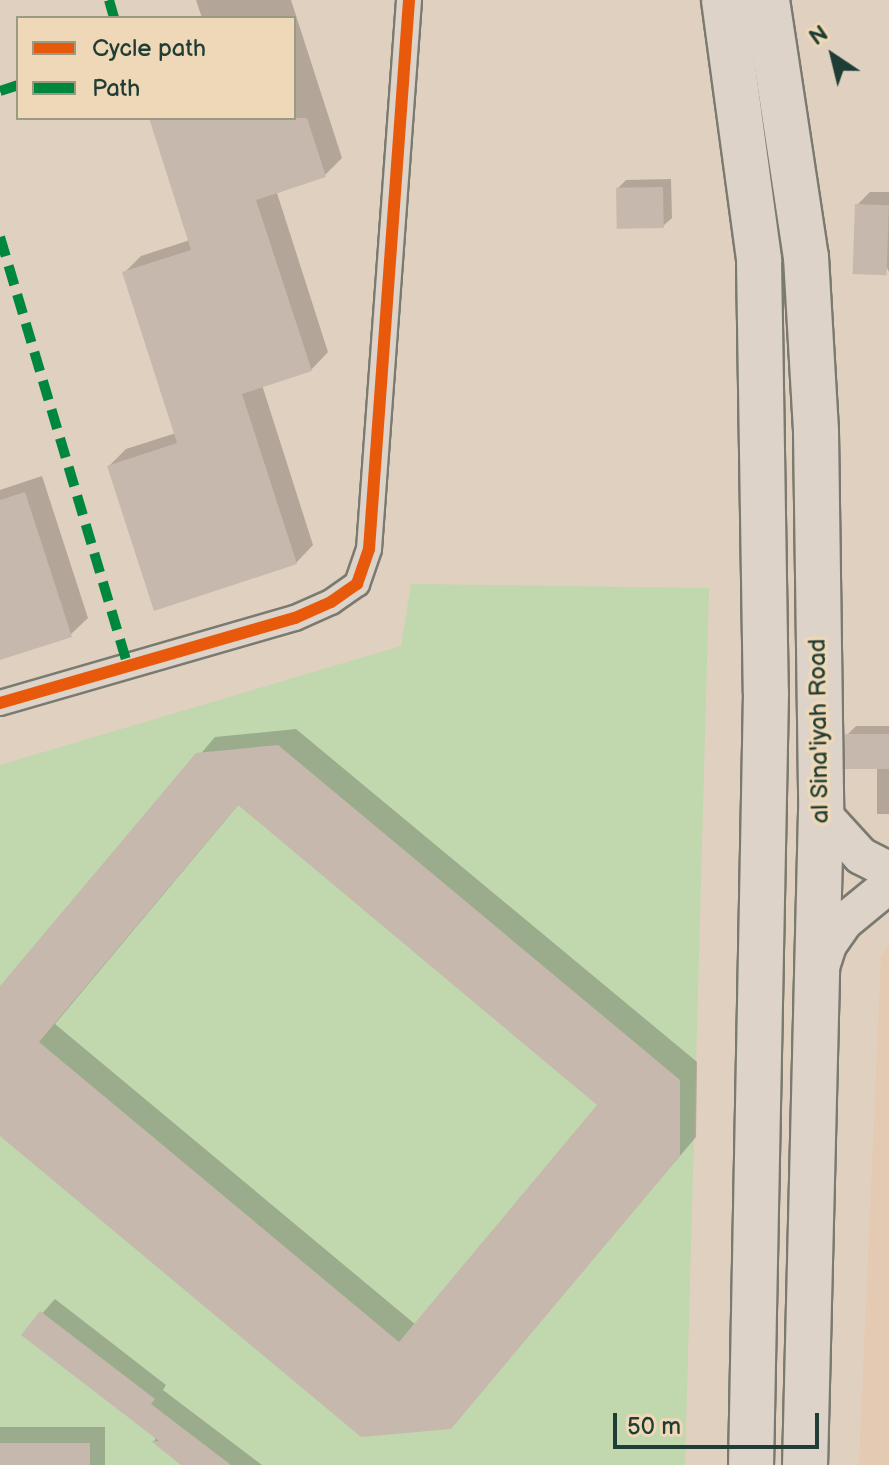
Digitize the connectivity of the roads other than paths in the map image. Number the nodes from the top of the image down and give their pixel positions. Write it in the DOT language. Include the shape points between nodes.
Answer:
graph roads {
  1 [pos="409,0"];
  2 [pos="724,0"];
  3 [pos="767,0"];
  4 [pos="0,703"];
  5 [pos="821,812"];
  6 [pos="889,870"];
  7 [pos="889,885"];
  8 [pos="817,979"];
  9 [pos="751,1465"];
  10 [pos="805,1465"];
  1 -- 4 [label="street" via="369,549 357,584 295,618"];
  2 -- 9 [label="highway" via="759,275 766,693"];
  3 -- 5 [label="highway, al Sina'iyah Road" via="806,257 816,432"];
  5 -- 6 [label="main road" via="861,856"];
  5 -- 8 [label="highway, al Sina'iyah Road"];
  7 -- 8 [label="main road" via="845,921 828,945"];
  8 -- 10 [label="highway, al Sina'iyah Road"];
}
